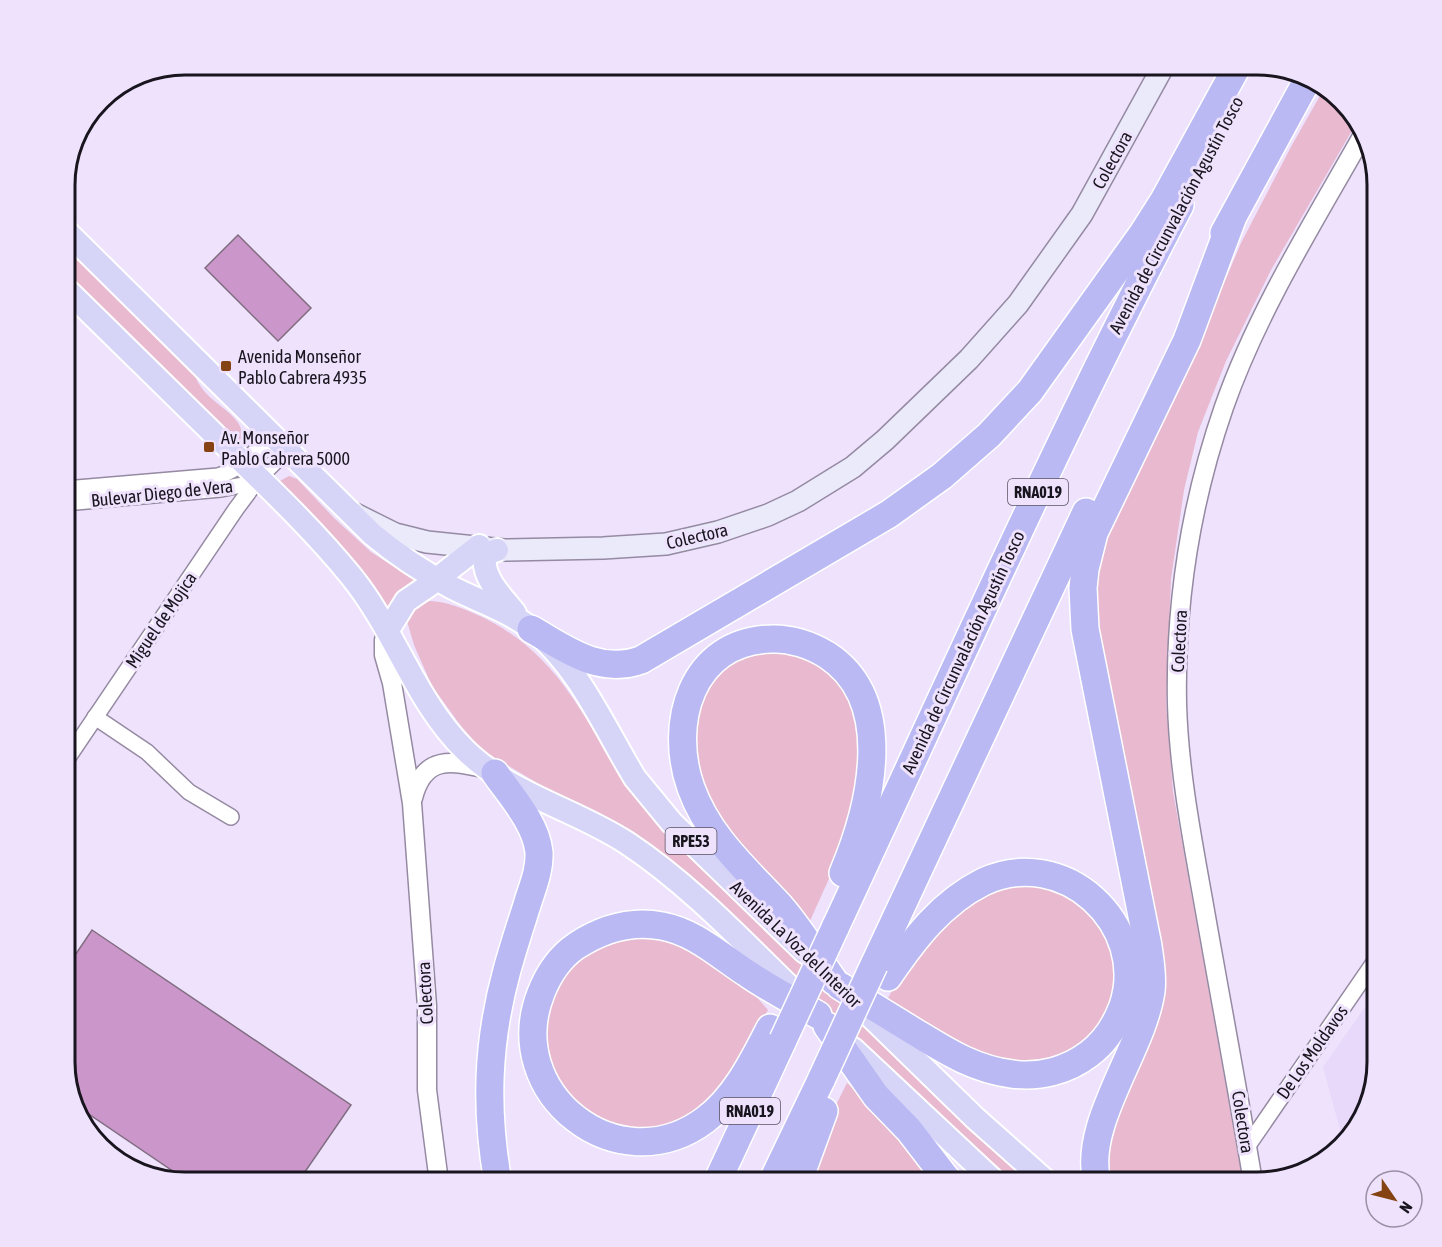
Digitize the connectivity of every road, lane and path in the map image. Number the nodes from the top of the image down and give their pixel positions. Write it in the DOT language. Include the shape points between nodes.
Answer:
graph roads {
  1 [pos="1158,75"];
  2 [pos="1232,75"];
  3 [pos="1250,75"];
  4 [pos="1304,85"];
  5 [pos="1359,143"];
  6 [pos="1232,219"];
  7 [pos="75,240"];
  8 [pos="75,298"];
  9 [pos="279,443"];
  10 [pos="251,471"];
  11 [pos="75,488"];
  12 [pos="75,502"];
  13 [pos="345,508"];
  14 [pos="488,548"];
  15 [pos="437,579"];
  16 [pos="526,625"];
  17 [pos="388,630"];
  18 [pos="95,717"];
  19 [pos="75,747"];
  20 [pos="492,772"];
  21 [pos="411,802"];
  22 [pos="231,817"];
  23 [pos="829,922"];
  24 [pos="881,971"];
  25 [pos="1367,973"];
  26 [pos="823,983"];
  27 [pos="834,1019"];
  28 [pos="777,1034"];
  29 [pos="828,1083"];
  30 [pos="1247,1147"];
  31 [pos="438,1172"];
  32 [pos="497,1172"];
  33 [pos="721,1172"];
  34 [pos="778,1172"];
  35 [pos="801,1172"];
  36 [pos="942,1172"];
  37 [pos="984,1172"];
  38 [pos="1036,1172"];
  39 [pos="1096,1172"];
  40 [pos="1251,1172"];
  1 -- 14 [label="main road, Colectora" via="1088,204 1018,304 936,392 852,467 798,501 711,534 636,546"];
  2 -- 16 [label="highway" via="1153,218 1067,341 1010,414 942,477 889,514 641,660 621,666 602,664"];
  3 -- 23 [label="highway, Avenida de Circunvalación Agustín Tosco / RNA019" via="1103,355"];
  4 -- 6 [label="highway, RNA019"];
  5 -- 30 [label="street, Colectora" via="1288,267 1242,359 1211,448 1184,573 1177,705 1184,788"];
  6 -- 24 [label="highway, RNA019" via="1125,430"];
  6 -- 39 [label="highway" via="1186,340 1100,517 1085,569 1085,629 1152,977 1147,1008 1095,1147"];
  7 -- 9 [label="main road"];
  8 -- 10 [label="main road, Avenida La Voz del Interior"];
  9 -- 10 [label="street, Bulevar Diego de Vera"];
  9 -- 10 [label="street"];
  9 -- 13 [label="main road"];
  10 -- 11 [label="street, Bulevar Diego de Vera"];
  10 -- 12 [label="street, Bulevar Diego de Vera" via="231,488"];
  10 -- 17 [label="main road, Avenida La Voz del Interior" via="340,563"];
  10 -- 18 [label="street, Miguel de Mojica" via="236,509"];
  13 -- 14 [label="main road, Colectora" via="412,539"];
  13 -- 15 [label="main road" via="386,546"];
  14 -- 15 [label="main road"];
  14 -- 16 [label="main road" via="486,570"];
  15 -- 16 [label="main road"];
  15 -- 17 [label="main road" via="406,601"];
  16 -- 26 [label="main road, Avenida La Voz del Interior / RPE53" via="555,651 635,778 659,808"];
  17 -- 20 [label="main road, Avenida La Voz del Interior" via="442,723 466,751"];
  17 -- 21 [label="street, Colectora" via="384,656"];
  18 -- 19 [label="street, Miguel de Mojica"];
  18 -- 22 [label="street" via="147,752 189,792"];
  20 -- 21 [label="street" via="452,762 436,764 420,777"];
  20 -- 27 [label="main road, Avenida La Voz del Interior / RPE53" via="625,842 661,868"];
  20 -- 32 [label="highway" via="527,819 539,859 507,971 492,1043 488,1089"];
  21 -- 31 [label="street, Colectora" via="427,1006 427,1090"];
  23 -- 26 [label="highway, Avenida de Circunvalación Agustín Tosco / RNA019, bridge"];
  23 -- 26 [label="highway" via="866,803 872,753 867,710 850,676 818,650 782,639 743,644 705,670 695,683 684,712 681,735 687,773 696,801 712,830 782,909"];
  24 -- 26 [label="highway" via="956,898 985,881 1018,873 1062,879 1093,899 1117,928 1128,970 1125,999 1105,1040 1068,1067 1026,1075 999,1072 950,1054"];
  24 -- 27 [label="highway, RNA019, bridge"];
  25 -- 30 [label="street, De Los Moldavos"];
  26 -- 28 [label="highway, Avenida de Circunvalación Agustín Tosco / RNA019, bridge"];
  26 -- 38 [label="main road, Avenida La Voz del Interior / RPE53"];
  27 -- 28 [label="highway" via="747,974 694,938 677,930 642,924 607,930 571,950 544,985 532,1026 537,1065 563,1109 590,1129 638,1141 673,1136 705,1120"];
  27 -- 29 [label="highway, RNA019, bridge"];
  27 -- 36 [label="highway" via="876,1096"];
  27 -- 37 [label="main road, Avenida La Voz del Interior / RPE53" via="923,1116"];
  28 -- 33 [label="highway, Avenida de Circunvalación Agustín Tosco / RNA019"];
  29 -- 34 [label="highway, RNA019"];
  29 -- 35 [label="highway"];
  30 -- 40 [label="street, Colectora"];
}
